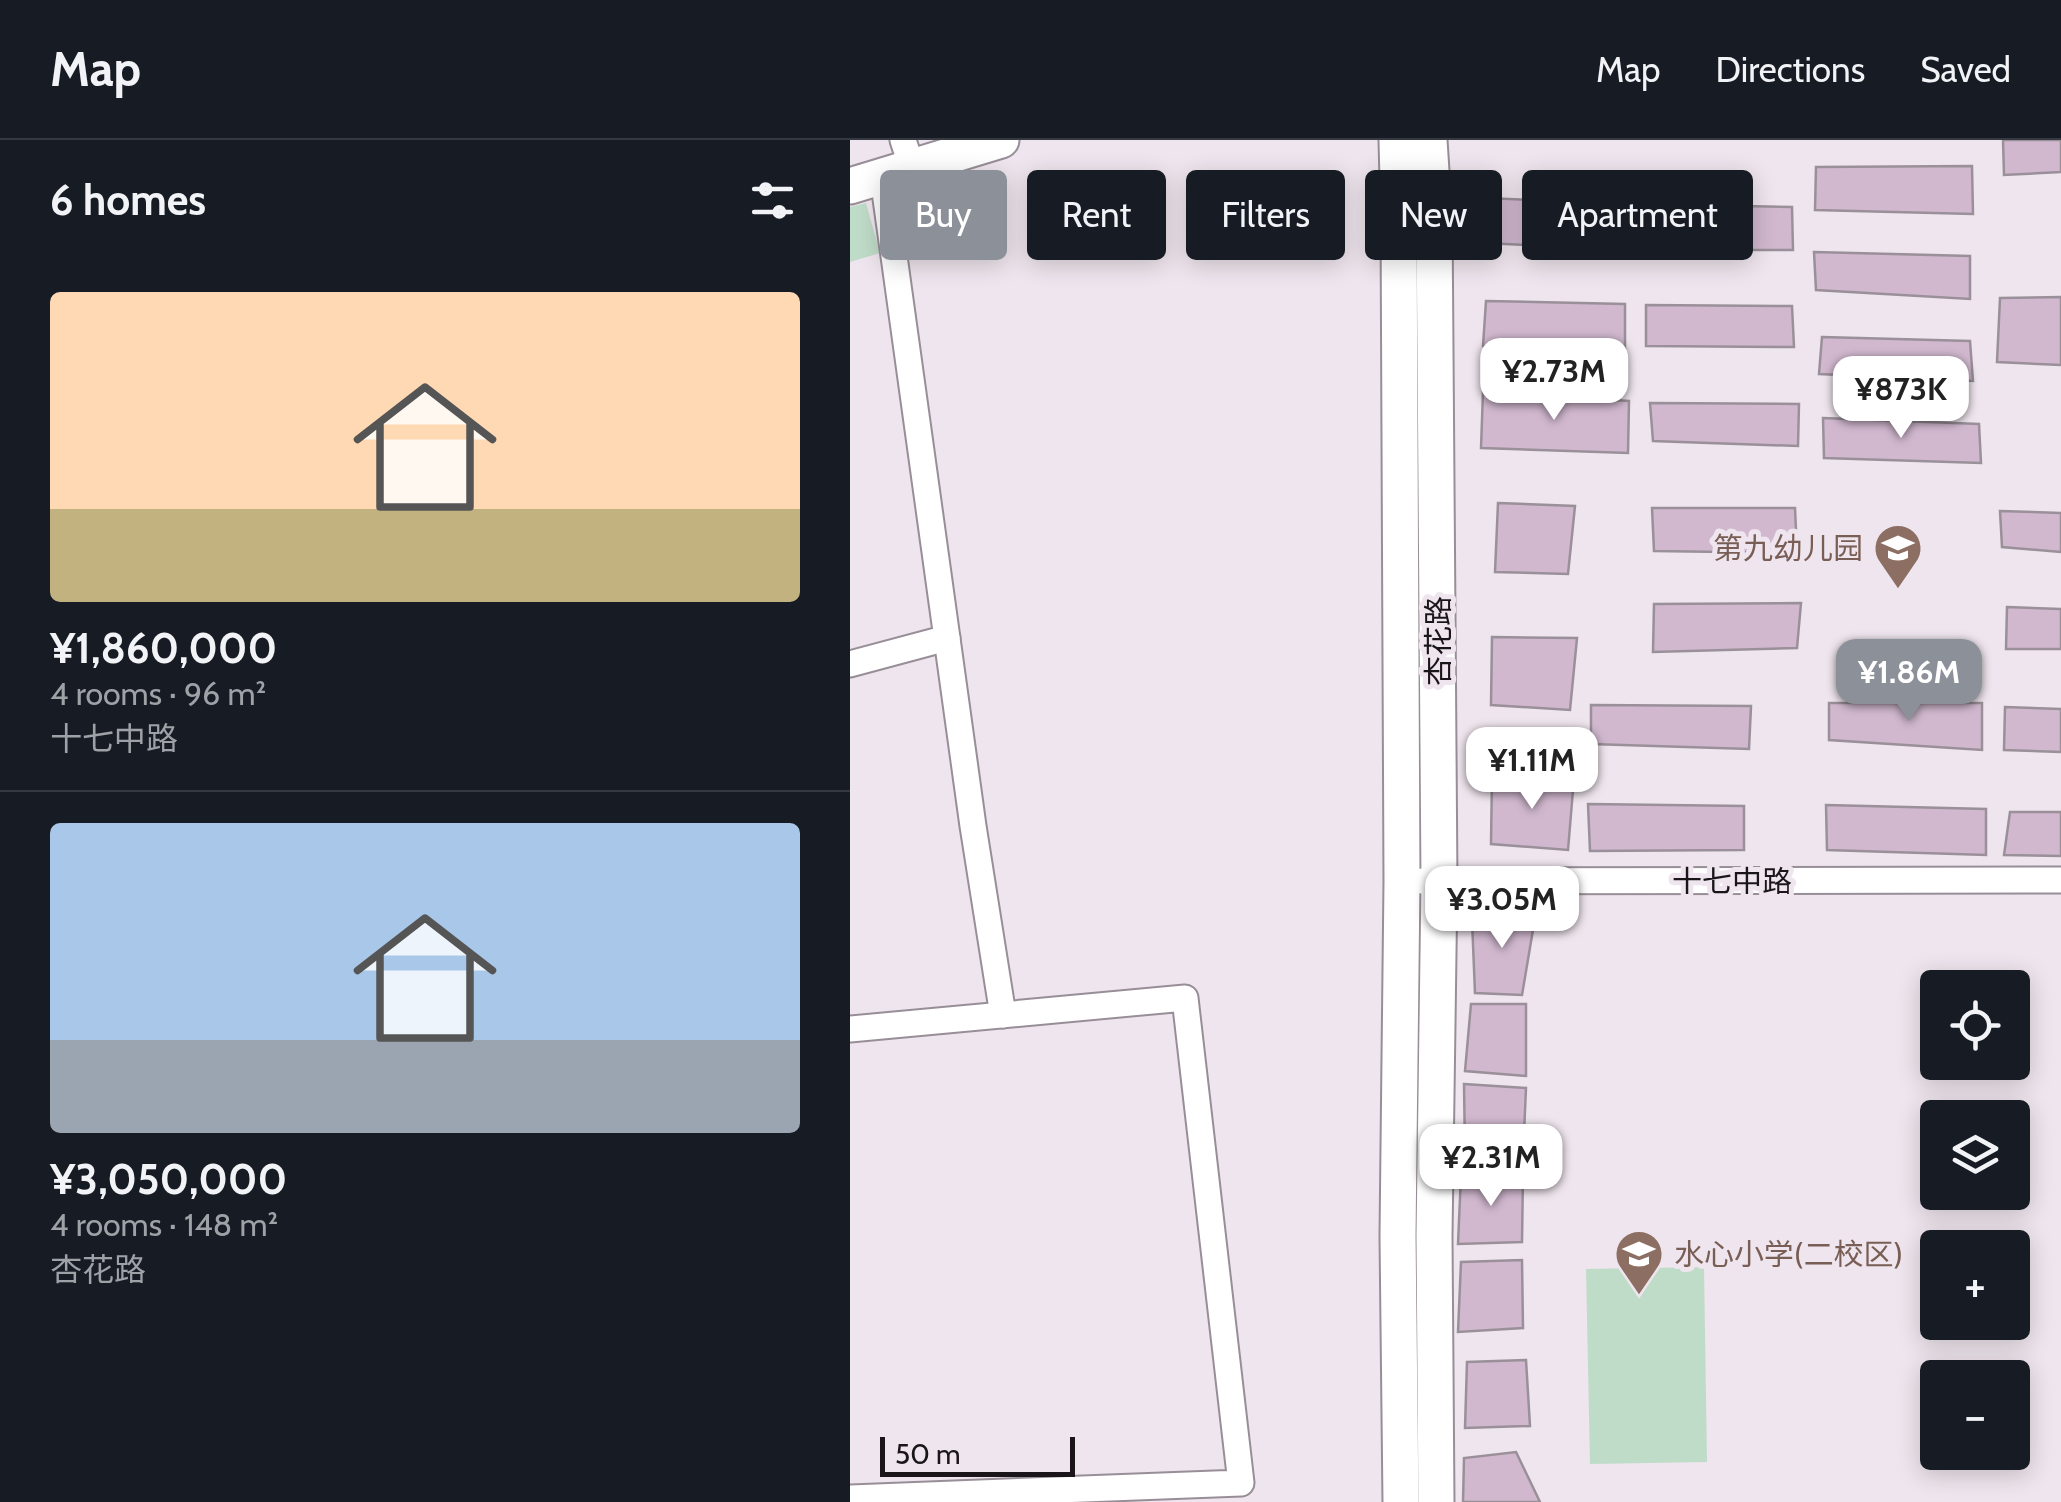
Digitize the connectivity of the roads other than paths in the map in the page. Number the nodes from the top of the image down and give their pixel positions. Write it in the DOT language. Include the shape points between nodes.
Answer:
graph roads {
  1 [pos="1001,140"];
  2 [pos="1397,140"];
  3 [pos="1430,140"];
  4 [pos="887,168"];
  5 [pos="947,638"];
  6 [pos="850,664"];
  7 [pos="2061,880"];
  8 [pos="1402,881"];
  9 [pos="1440,882"];
  10 [pos="1004,1015"];
  11 [pos="850,1029"];
  12 [pos="850,1498"];
  13 [pos="1401,1502"];
  14 [pos="1436,1502"];
  1 -- 4 [label="main road"];
  2 -- 8 [label="main road, 杏花路"];
  3 -- 9 [label="main road, 杏花路"];
  4 -- 5 [label="street"];
  5 -- 6 [label="street"];
  5 -- 10 [label="street"];
  7 -- 9 [label="street, 十七中路"];
  8 -- 9 [label="street, 十七中路"];
  8 -- 13 [label="main road, 杏花路"];
  9 -- 14 [label="main road, 杏花路"];
  10 -- 11 [label="street"];
  10 -- 12 [label="street" via="1185,998 1241,1483"];
}
